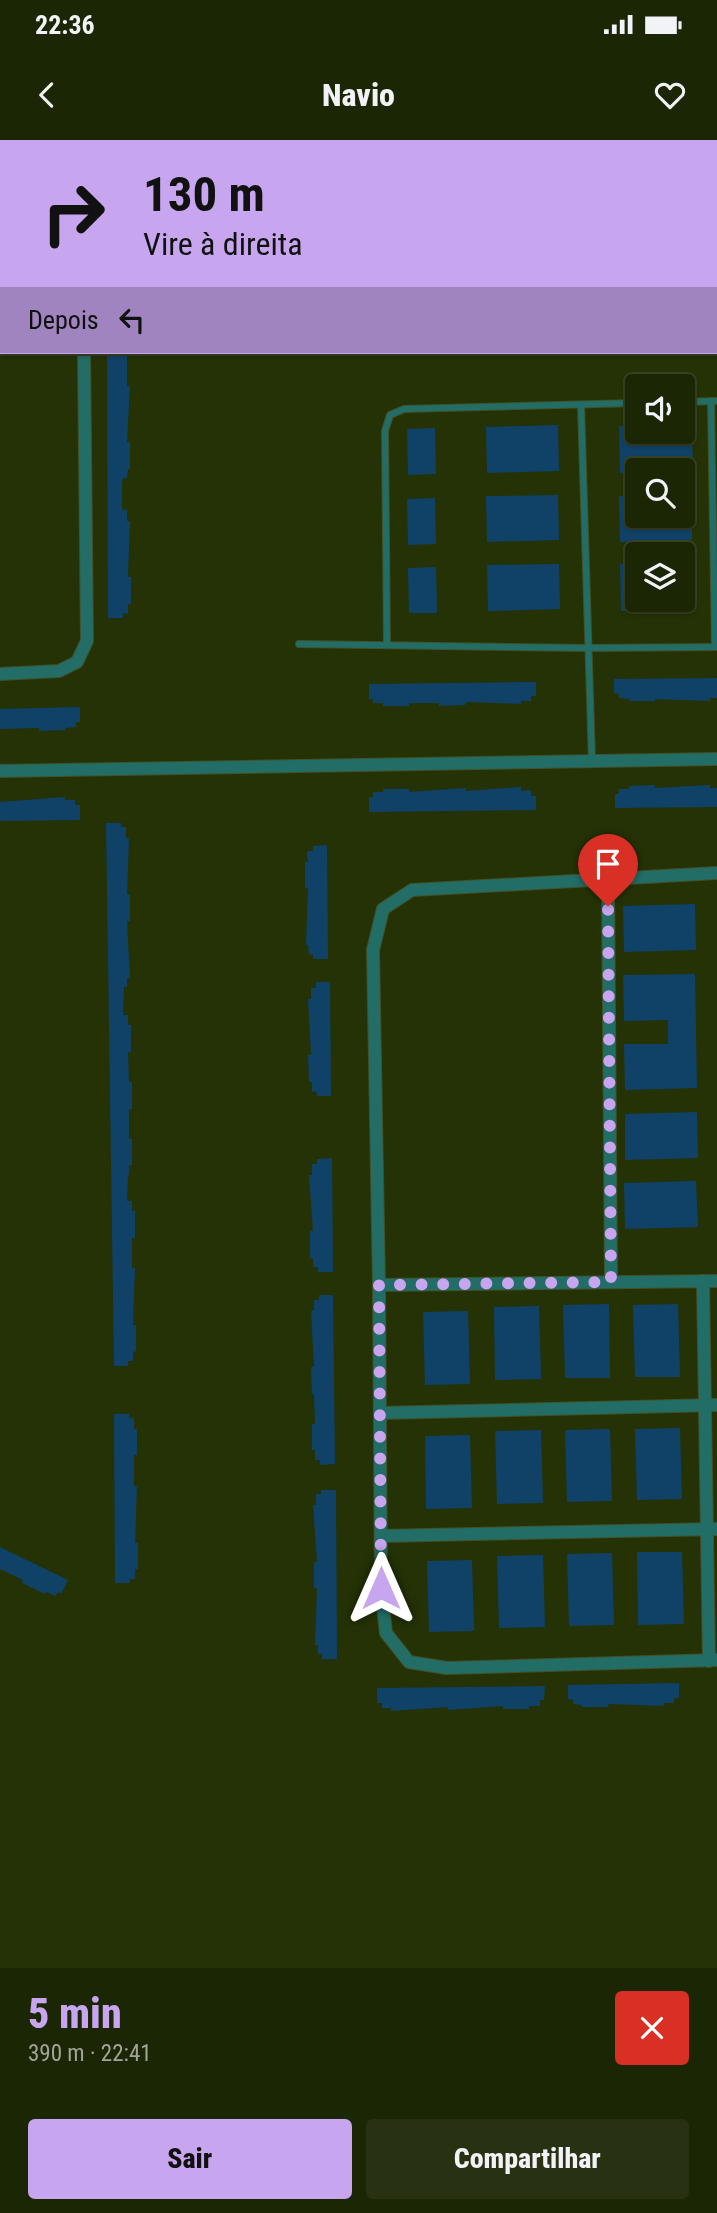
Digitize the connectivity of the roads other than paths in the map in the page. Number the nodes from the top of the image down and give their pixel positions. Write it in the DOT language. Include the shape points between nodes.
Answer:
graph roads {
  1 [pos="84,354"];
  2 [pos="714,401"];
  3 [pos="695,402"];
  4 [pos="625,403"];
  5 [pos="581,405"];
  6 [pos="299,644"];
  7 [pos="387,645"];
  8 [pos="716,647"];
  9 [pos="587,648"];
  10 [pos="0,674"];
  11 [pos="717,759"];
  12 [pos="592,762"];
  13 [pos="0,771"];
  14 [pos="717,873"];
  15 [pos="608,879"];
  16 [pos="703,1281"];
  17 [pos="717,1281"];
  18 [pos="611,1282"];
  19 [pos="379,1285"];
  20 [pos="711,1405"];
  21 [pos="380,1413"];
  22 [pos="712,1529"];
  23 [pos="381,1536"];
  24 [pos="713,1660"];
  1 -- 10 [label="street" via="87,641 77,662 59,671"];
  2 -- 3 [label="lane"];
  2 -- 8 [label="lane"];
  4 -- 5 [label="lane"];
  5 -- 7 [label="lane" via="404,410 390,415 384,431"];
  5 -- 9 [label="lane"];
  6 -- 7 [label="lane"];
  7 -- 9 [label="lane"];
  8 -- 9 [label="lane"];
  9 -- 12 [label="lane"];
  11 -- 12 [label="street"];
  12 -- 13 [label="street"];
  14 -- 15 [label="street"];
  15 -- 18 [label="street"];
  15 -- 19 [label="street" via="412,890 383,909 373,950"];
  16 -- 17 [label="street"];
  16 -- 18 [label="street"];
  16 -- 20 [label="street"];
  18 -- 19 [label="street"];
  19 -- 21 [label="street"];
  20 -- 21 [label="street"];
  20 -- 22 [label="street"];
  21 -- 23 [label="street"];
  22 -- 23 [label="street"];
  22 -- 24 [label="street"];
  23 -- 24 [label="street" via="386,1633 409,1662 447,1668"];
}
